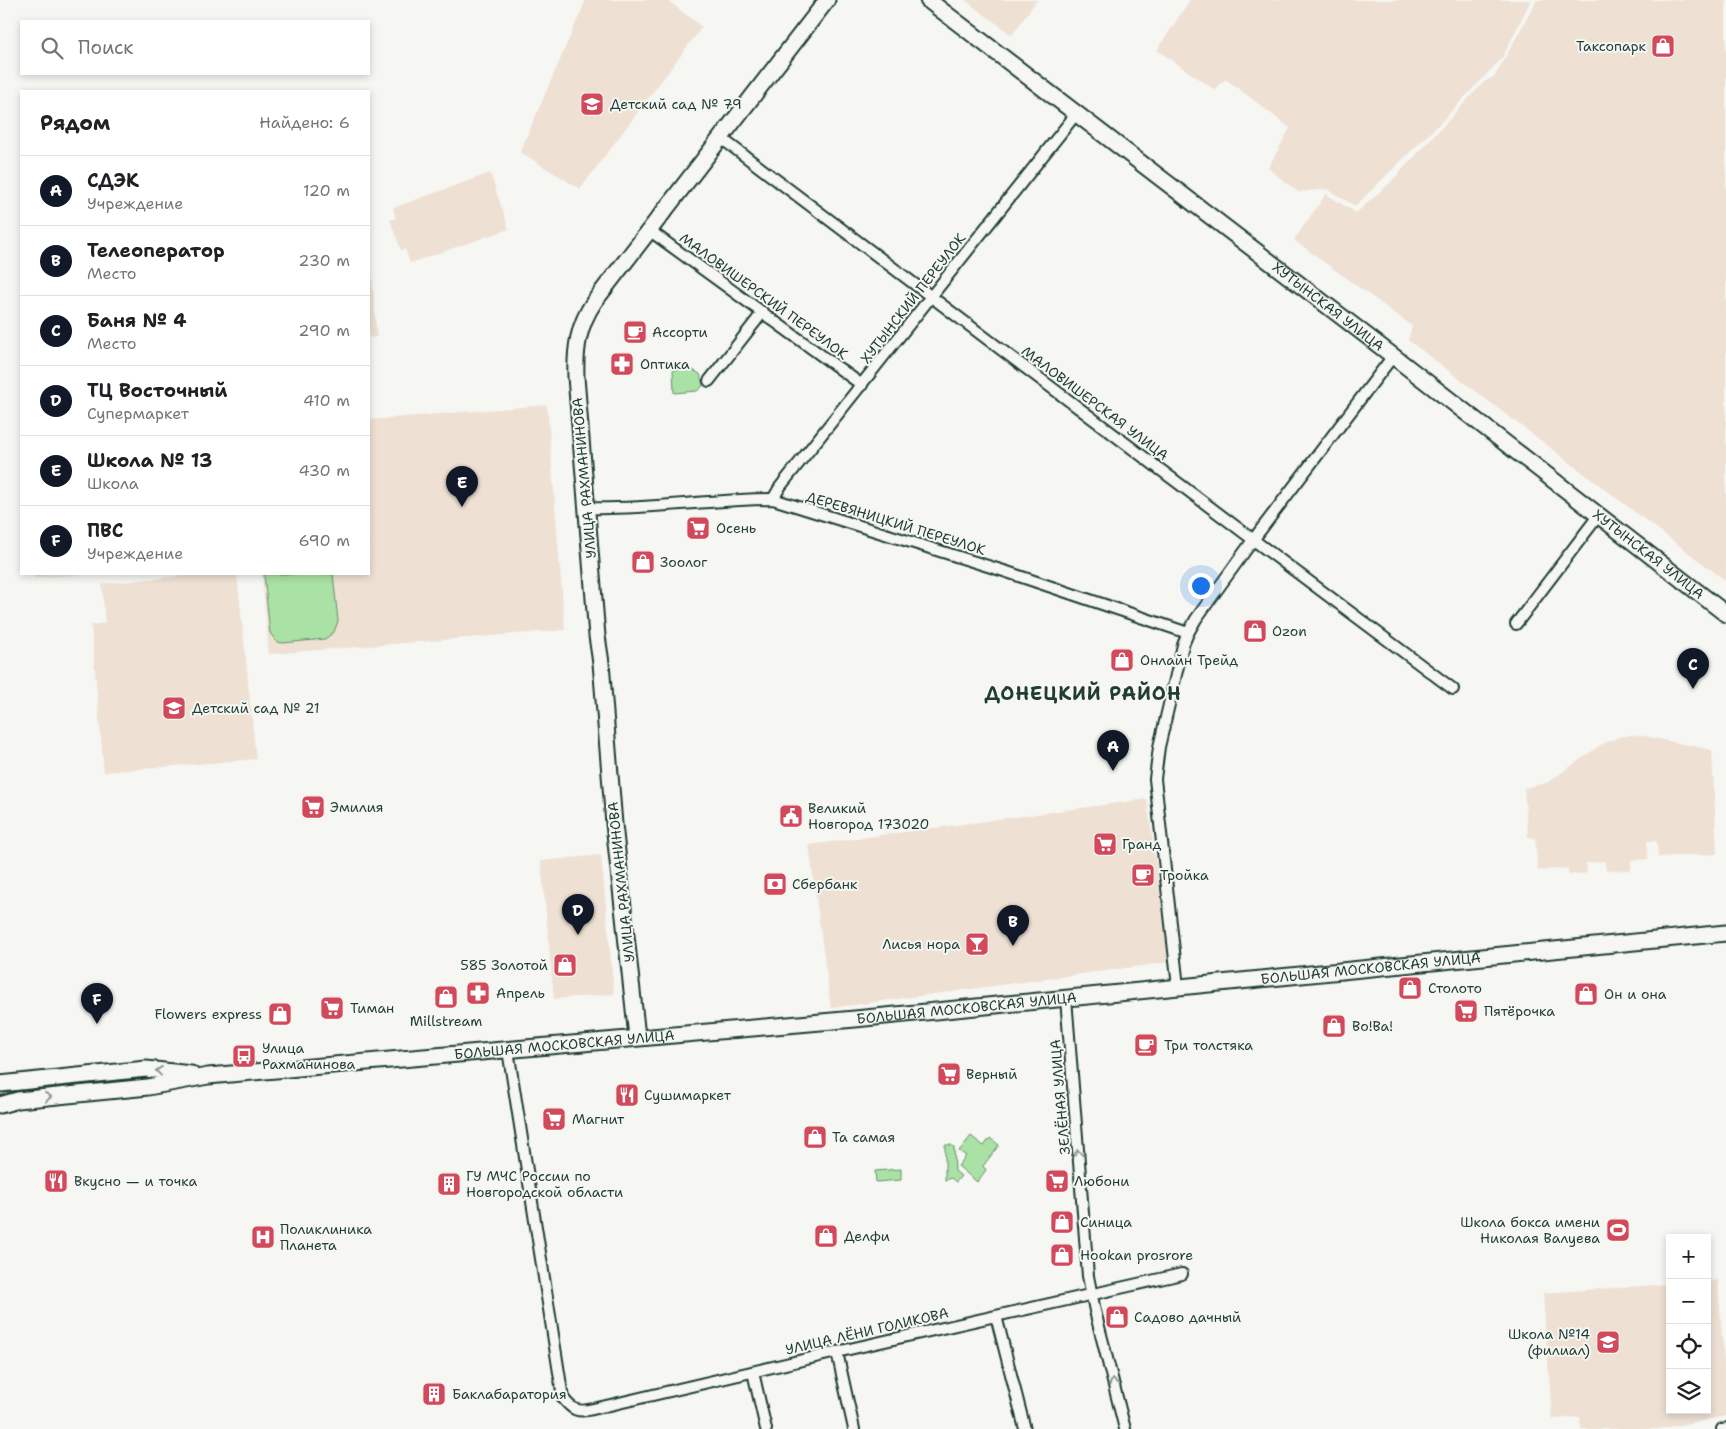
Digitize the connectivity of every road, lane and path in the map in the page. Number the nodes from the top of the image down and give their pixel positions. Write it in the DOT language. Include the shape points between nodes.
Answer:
graph roads {
  1 [pos="827,0"];
  2 [pos="928,0"];
  3 [pos="1076,114"];
  4 [pos="721,138"];
  5 [pos="649,230"];
  6 [pos="932,298"];
  7 [pos="763,312"];
  8 [pos="1393,356"];
  9 [pos="709,381"];
  10 [pos="862,385"];
  11 [pos="773,499"];
  12 [pos="587,508"];
  13 [pos="1598,516"];
  14 [pos="1253,540"];
  15 [pos="1726,614"];
  16 [pos="1516,624"];
  17 [pos="1188,632"];
  18 [pos="1453,689"];
  19 [pos="1726,933"];
  20 [pos="1178,987"];
  21 [pos="1066,998"];
  22 [pos="637,1038"];
  23 [pos="508,1050"];
  24 [pos="208,1076"];
  25 [pos="0,1084"];
  26 [pos="0,1105"];
  27 [pos="1182,1274"];
  28 [pos="1091,1295"];
  29 [pos="996,1316"];
  30 [pos="837,1352"];
  31 [pos="753,1372"];
  32 [pos="1726,1428"];
  33 [pos="766,1429"];
  34 [pos="854,1429"];
  35 [pos="1026,1429"];
  36 [pos="1125,1429"];
  37 [pos="1722,1429"];
  1 -- 4 [label="street, УЛИЦА РАХМАНИНОВА"];
  2 -- 3 [label="street, ХУТЫНСКАЯ УЛИЦА"];
  3 -- 6 [label="street, ХУТЫНСКИЙ ПЕРЕУЛОК"];
  3 -- 8 [label="street, ХУТЫНСКАЯ УЛИЦА"];
  4 -- 5 [label="street, УЛИЦА РАХМАНИНОВА"];
  4 -- 6 [label="street, МАЛОВИШЕРСКАЯ УЛИЦА"];
  5 -- 7 [label="street, МАЛОВИШЕРСКИЙ ПЕРЕУЛОК"];
  5 -- 12 [label="street, УЛИЦА РАХМАНИНОВА" via="589,310 578,338 576,363"];
  6 -- 10 [label="street, ХУТЫНСКИЙ ПЕРЕУЛОК"];
  6 -- 14 [label="street, МАЛОВИШЕРСКАЯ УЛИЦА"];
  7 -- 9 [label="street"];
  7 -- 10 [label="street, МАЛОВИШЕРСКИЙ ПЕРЕУЛОК"];
  8 -- 13 [label="street, ХУТЫНСКАЯ УЛИЦА"];
  8 -- 14 [label="street"];
  10 -- 11 [label="street, ХУТЫНСКИЙ ПЕРЕУЛОК"];
  11 -- 12 [label="street, ДЕРЕВЯНИЦКИЙ ПЕРЕУЛОК"];
  11 -- 17 [label="street, ДЕРЕВЯНИЦКИЙ ПЕРЕУЛОК"];
  12 -- 22 [label="street, УЛИЦА РАХМАНИНОВА" via="614,824"];
  13 -- 15 [label="street, ХУТЫНСКАЯ УЛИЦА"];
  13 -- 16 [label="street"];
  14 -- 17 [label="street"];
  14 -- 18 [label="street, МАЛОВИШЕРСКАЯ УЛИЦА"];
  17 -- 20 [label="street" via="1155,773"];
  19 -- 20 [label="street, БОЛЬШАЯ МОСКОВСКАЯ УЛИЦА"];
  20 -- 21 [label="street, БОЛЬШАЯ МОСКОВСКАЯ УЛИЦА"];
  21 -- 22 [label="street, БОЛЬШАЯ МОСКОВСКАЯ УЛИЦА"];
  28 -- 21 [label="street, ЗЕЛЁНАЯ УЛИЦА, one-way"];
  22 -- 23 [label="street, БОЛЬШАЯ МОСКОВСКАЯ УЛИЦА"];
  23 -- 24 [label="street, БОЛЬШАЯ МОСКОВСКАЯ УЛИЦА"];
  23 -- 31 [label="street, УЛИЦА ЛЁНИ ГОЛИКОВА" via="563,1398 573,1410 585,1411"];
  24 -- 25 [label="street, БОЛЬШАЯ МОСКОВСКАЯ УЛИЦА, one-way" via="146,1069"];
  26 -- 24 [label="street, БОЛЬШАЯ МОСКОВСКАЯ УЛИЦА, one-way" via="18,1100 148,1087"];
  27 -- 28 [label="street, УЛИЦА ЛЁНИ ГОЛИКОВА"];
  28 -- 29 [label="street, УЛИЦА ЛЁНИ ГОЛИКОВА"];
  36 -- 28 [label="street, ЗЕЛЁНАЯ УЛИЦА, one-way"];
  29 -- 30 [label="street, УЛИЦА ЛЁНИ ГОЛИКОВА"];
  29 -- 35 [label="street"];
  30 -- 31 [label="street, УЛИЦА ЛЁНИ ГОЛИКОВА"];
  30 -- 34 [label="street"];
  31 -- 33 [label="street"];
  32 -- 37 [label="street"];
}
